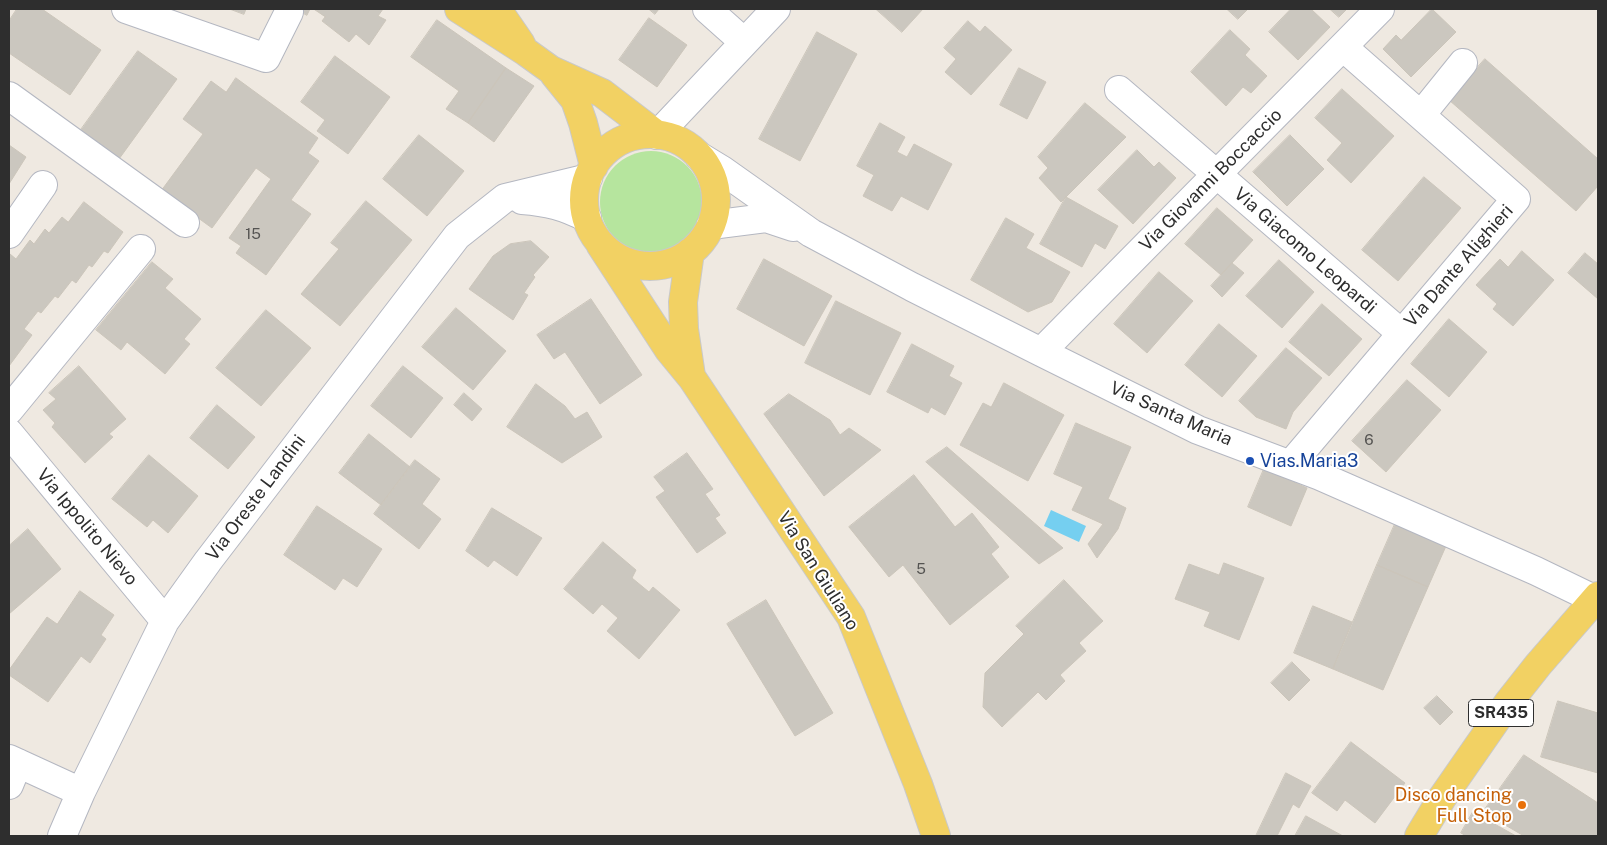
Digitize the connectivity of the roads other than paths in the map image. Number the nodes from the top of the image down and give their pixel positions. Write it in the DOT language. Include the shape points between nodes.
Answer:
graph roads {
  1 [pos="126,9"];
  2 [pos="459,9"];
  3 [pos="498,9"];
  4 [pos="707,9"];
  5 [pos="776,9"];
  6 [pos="1380,9"];
  7 [pos="290,12"];
  8 [pos="744,42"];
  9 [pos="1343,47"];
  10 [pos="526,52"];
  11 [pos="1463,63"];
  12 [pos="551,70"];
  13 [pos="1119,90"];
  14 [pos="9,96"];
  15 [pos="1421,114"];
  16 [pos="657,135"];
  17 [pos="699,156"];
  18 [pos="591,172"];
  19 [pos="1217,174"];
  20 [pos="43,186"];
  21 [pos="505,198"];
  22 [pos="586,218"];
  23 [pos="185,223"];
  24 [pos="711,225"];
  25 [pos="811,233"];
  26 [pos="9,234"];
  27 [pos="600,244"];
  28 [pos="141,249"];
  29 [pos="690,252"];
  30 [pos="1402,333"];
  31 [pos="1041,352"];
  32 [pos="692,378"];
  33 [pos="9,410"];
  34 [pos="9,433"];
  35 [pos="1291,464"];
  36 [pos="1597,599"];
  37 [pos="165,621"];
  38 [pos="12,769"];
  39 [pos="81,792"];
  40 [pos="62,836"];
  41 [pos="936,836"];
  42 [pos="1420,836"];
  1 -- 7 [label="street" via="266,58"];
  2 -- 10 [label="main road"];
  3 -- 10 [label="main road"];
  4 -- 8 [label="street"];
  5 -- 8 [label="street"];
  6 -- 9 [label="street, Via Giovanni Boccaccio"];
  8 -- 16 [label="street"];
  9 -- 15 [label="street, Via Dante Alighieri"];
  9 -- 19 [label="street, Via Giovanni Boccaccio"];
  10 -- 12 [label="main road"];
  11 -- 15 [label="street"];
  12 -- 16 [label="main road" via="602,93"];
  12 -- 18 [label="main road" via="575,100"];
  13 -- 19 [label="street, Via Giacomo Leopardi"];
  14 -- 23 [label="street"];
  15 -- 30 [label="street, Via Dante Alighieri" via="1516,199"];
  16 -- 17 [label="main road" via="680,141"];
  16 -- 18 [label="main road" via="638,135 620,141 605,152"];
  17 -- 24 [label="main road" via="709,170 716,193"];
  17 -- 25 [label="street"];
  18 -- 21 [label="street, Via Oreste Landini"];
  18 -- 22 [label="main road" via="585,191"];
  19 -- 30 [label="street, Via Giacomo Leopardi"];
  19 -- 31 [label="street, Via Giovanni Boccaccio"];
  20 -- 26 [label="street"];
  21 -- 22 [label="street" via="551,203"];
  21 -- 37 [label="street, Via Oreste Landini" via="457,236"];
  22 -- 27 [label="main road"];
  24 -- 25 [label="street" via="766,218"];
  24 -- 29 [label="main road" via="703,240"];
  25 -- 31 [label="street, Via Santa Maria"];
  27 -- 29 [label="main road" via="618,258 648,266 670,263"];
  27 -- 32 [label="main road, Via San Giuliano" via="669,350"];
  28 -- 33 [label="street"];
  29 -- 32 [label="main road" via="683,309"];
  30 -- 35 [label="street, Via Dante Alighieri"];
  31 -- 35 [label="street, Via Santa Maria" via="1198,430"];
  32 -- 41 [label="main road, Via San Giuliano" via="851,617"];
  34 -- 37 [label="street, Via Ippolito Nievo"];
  35 -- 36 [label="street, Via Santa Maria"];
  36 -- 42 [label="main road, SR435" via="1508,703 1442,798"];
  37 -- 39 [label="street, Via Oreste Landini"];
  38 -- 39 [label="street"];
  39 -- 40 [label="street, Via Oreste Landini"];
}
